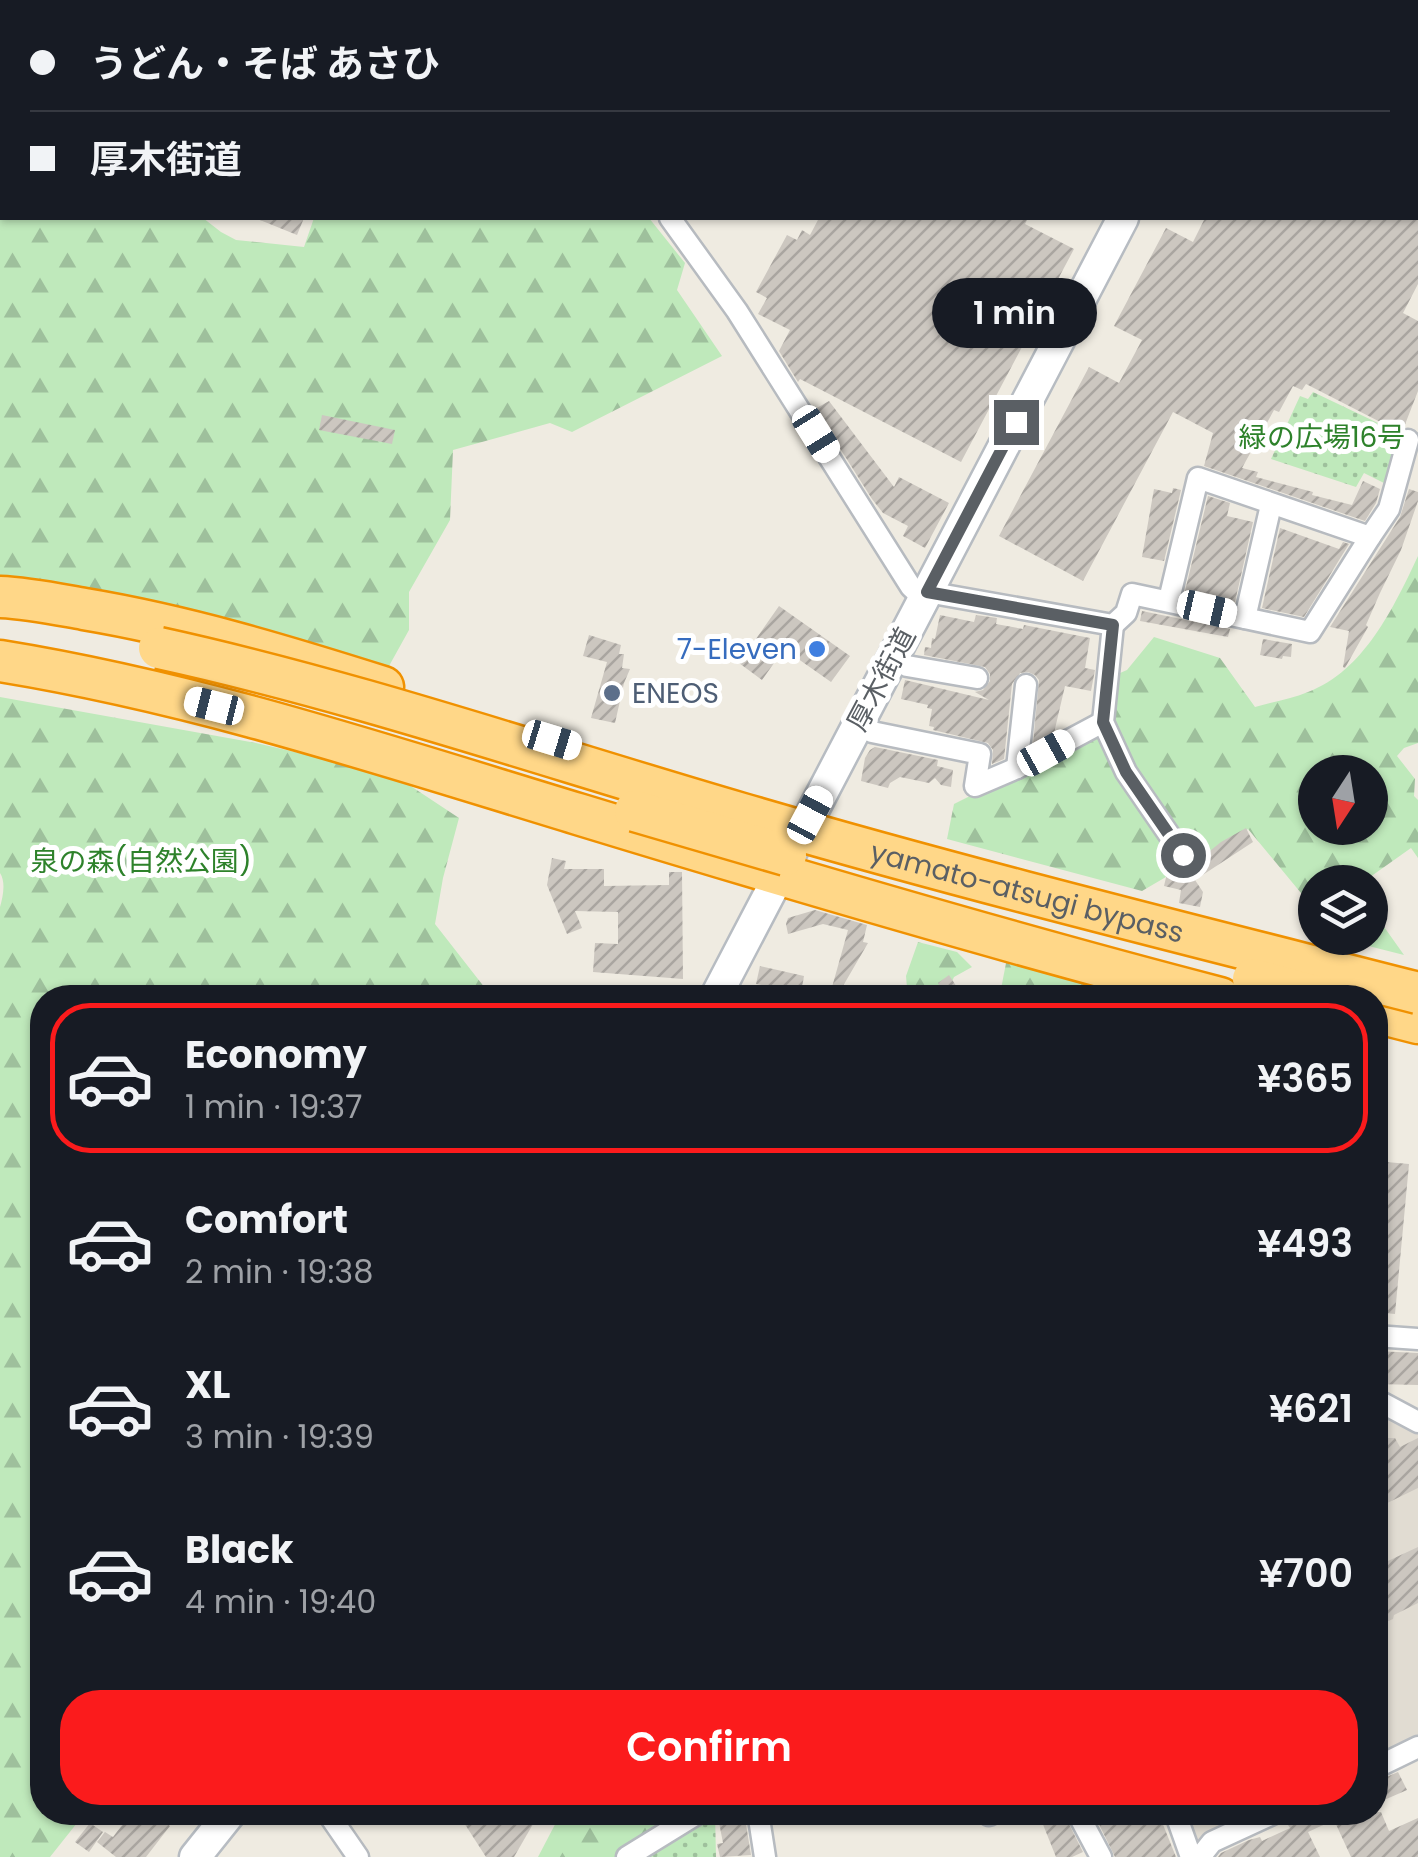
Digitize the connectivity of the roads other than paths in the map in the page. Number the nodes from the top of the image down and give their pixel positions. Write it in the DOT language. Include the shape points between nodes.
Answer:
graph roads {
  1 [pos="671,220"];
  2 [pos="1122,220"];
  3 [pos="1408,440"];
  4 [pos="1271,505"];
  5 [pos="1370,538"];
  6 [pos="925,595"];
  7 [pos="0,596"];
  8 [pos="1170,600"];
  9 [pos="0,618"];
  10 [pos="1245,618"];
  11 [pos="1113,625"];
  12 [pos="0,644"];
  13 [pos="892,658"];
  14 [pos="156,660"];
  15 [pos="0,661"];
  16 [pos="977,678"];
  17 [pos="1026,685"];
  18 [pos="1103,722"];
  19 [pos="857,725"];
  20 [pos="1017,768"];
  21 [pos="810,815"];
  22 [pos="1183,855"];
  23 [pos="778,874"];
  24 [pos="1418,974"];
  25 [pos="722,985"];
  26 [pos="1171,985"];
  27 [pos="1273,985"];
  28 [pos="1387,985"];
  29 [pos="1388,985"];
  30 [pos="1418,993"];
  31 [pos="1388,1015"];
  32 [pos="1418,1023"];
  33 [pos="1388,1039"];
  34 [pos="1418,1046"];
  35 [pos="1388,1337"];
  36 [pos="1418,1339"];
  37 [pos="1388,1406"];
  38 [pos="1418,1422"];
  39 [pos="1418,1747"];
  40 [pos="1388,1762"];
  41 [pos="221,1825"];
  42 [pos="337,1825"];
  43 [pos="679,1825"];
  44 [pos="760,1825"];
  45 [pos="1084,1825"];
  46 [pos="1181,1825"];
  47 [pos="1255,1825"];
  48 [pos="1210,1852"];
  49 [pos="196,1857"];
  50 [pos="358,1857"];
  51 [pos="628,1857"];
  52 [pos="766,1857"];
  53 [pos="1101,1857"];
  54 [pos="1192,1857"];
  1 -- 6 [label="street" via="737,311 911,586"];
  2 -- 6 [label="street, 厚木街道"];
  3 -- 5 [label="street" via="1389,509"];
  4 -- 5 [label="street"];
  4 -- 8 [label="street" via="1198,478"];
  4 -- 10 [label="street"];
  5 -- 10 [label="street" via="1310,632"];
  6 -- 11 [label="street"];
  6 -- 13 [label="street, 厚木街道"];
  7 -- 21 [label="highway" via="112,614 271,653"];
  8 -- 10 [label="street"];
  8 -- 11 [label="street" via="1132,594"];
  9 -- 14 [label="highway, yamato-atsugi bypass" via="59,626"];
  11 -- 18 [label="street"];
  12 -- 14 [label="highway, yamato-atsugi bypass"];
  13 -- 16 [label="street"];
  13 -- 19 [label="street, 厚木街道"];
  14 -- 27 [label="highway, yamato-atsugi bypass, bridge" via="731,840"];
  14 -- 28 [label="highway, yamato-atsugi bypass, bridge" via="222,662 300,682 744,815"];
  15 -- 23 [label="highway" via="287,725"];
  17 -- 20 [label="street"];
  18 -- 20 [label="street"];
  18 -- 22 [label="street" via="1126,772"];
  19 -- 20 [label="street" via="980,754 975,786"];
  19 -- 21 [label="street, 厚木街道"];
  21 -- 23 [label="street, 厚木街道"];
  21 -- 24 [label="highway"];
  23 -- 25 [label="street, 厚木街道"];
  23 -- 26 [label="highway"];
  29 -- 30 [label="highway, yamato-atsugi bypass, bridge"];
  31 -- 32 [label="highway"];
  33 -- 34 [label="highway"];
  35 -- 36 [label="street"];
  37 -- 38 [label="street"];
  39 -- 40 [label="street"];
  41 -- 49 [label="street"];
  42 -- 50 [label="street"];
  43 -- 51 [label="street"];
  44 -- 52 [label="street"];
  45 -- 53 [label="street"];
  46 -- 54 [label="street"];
  47 -- 48 [label="street"];
}
